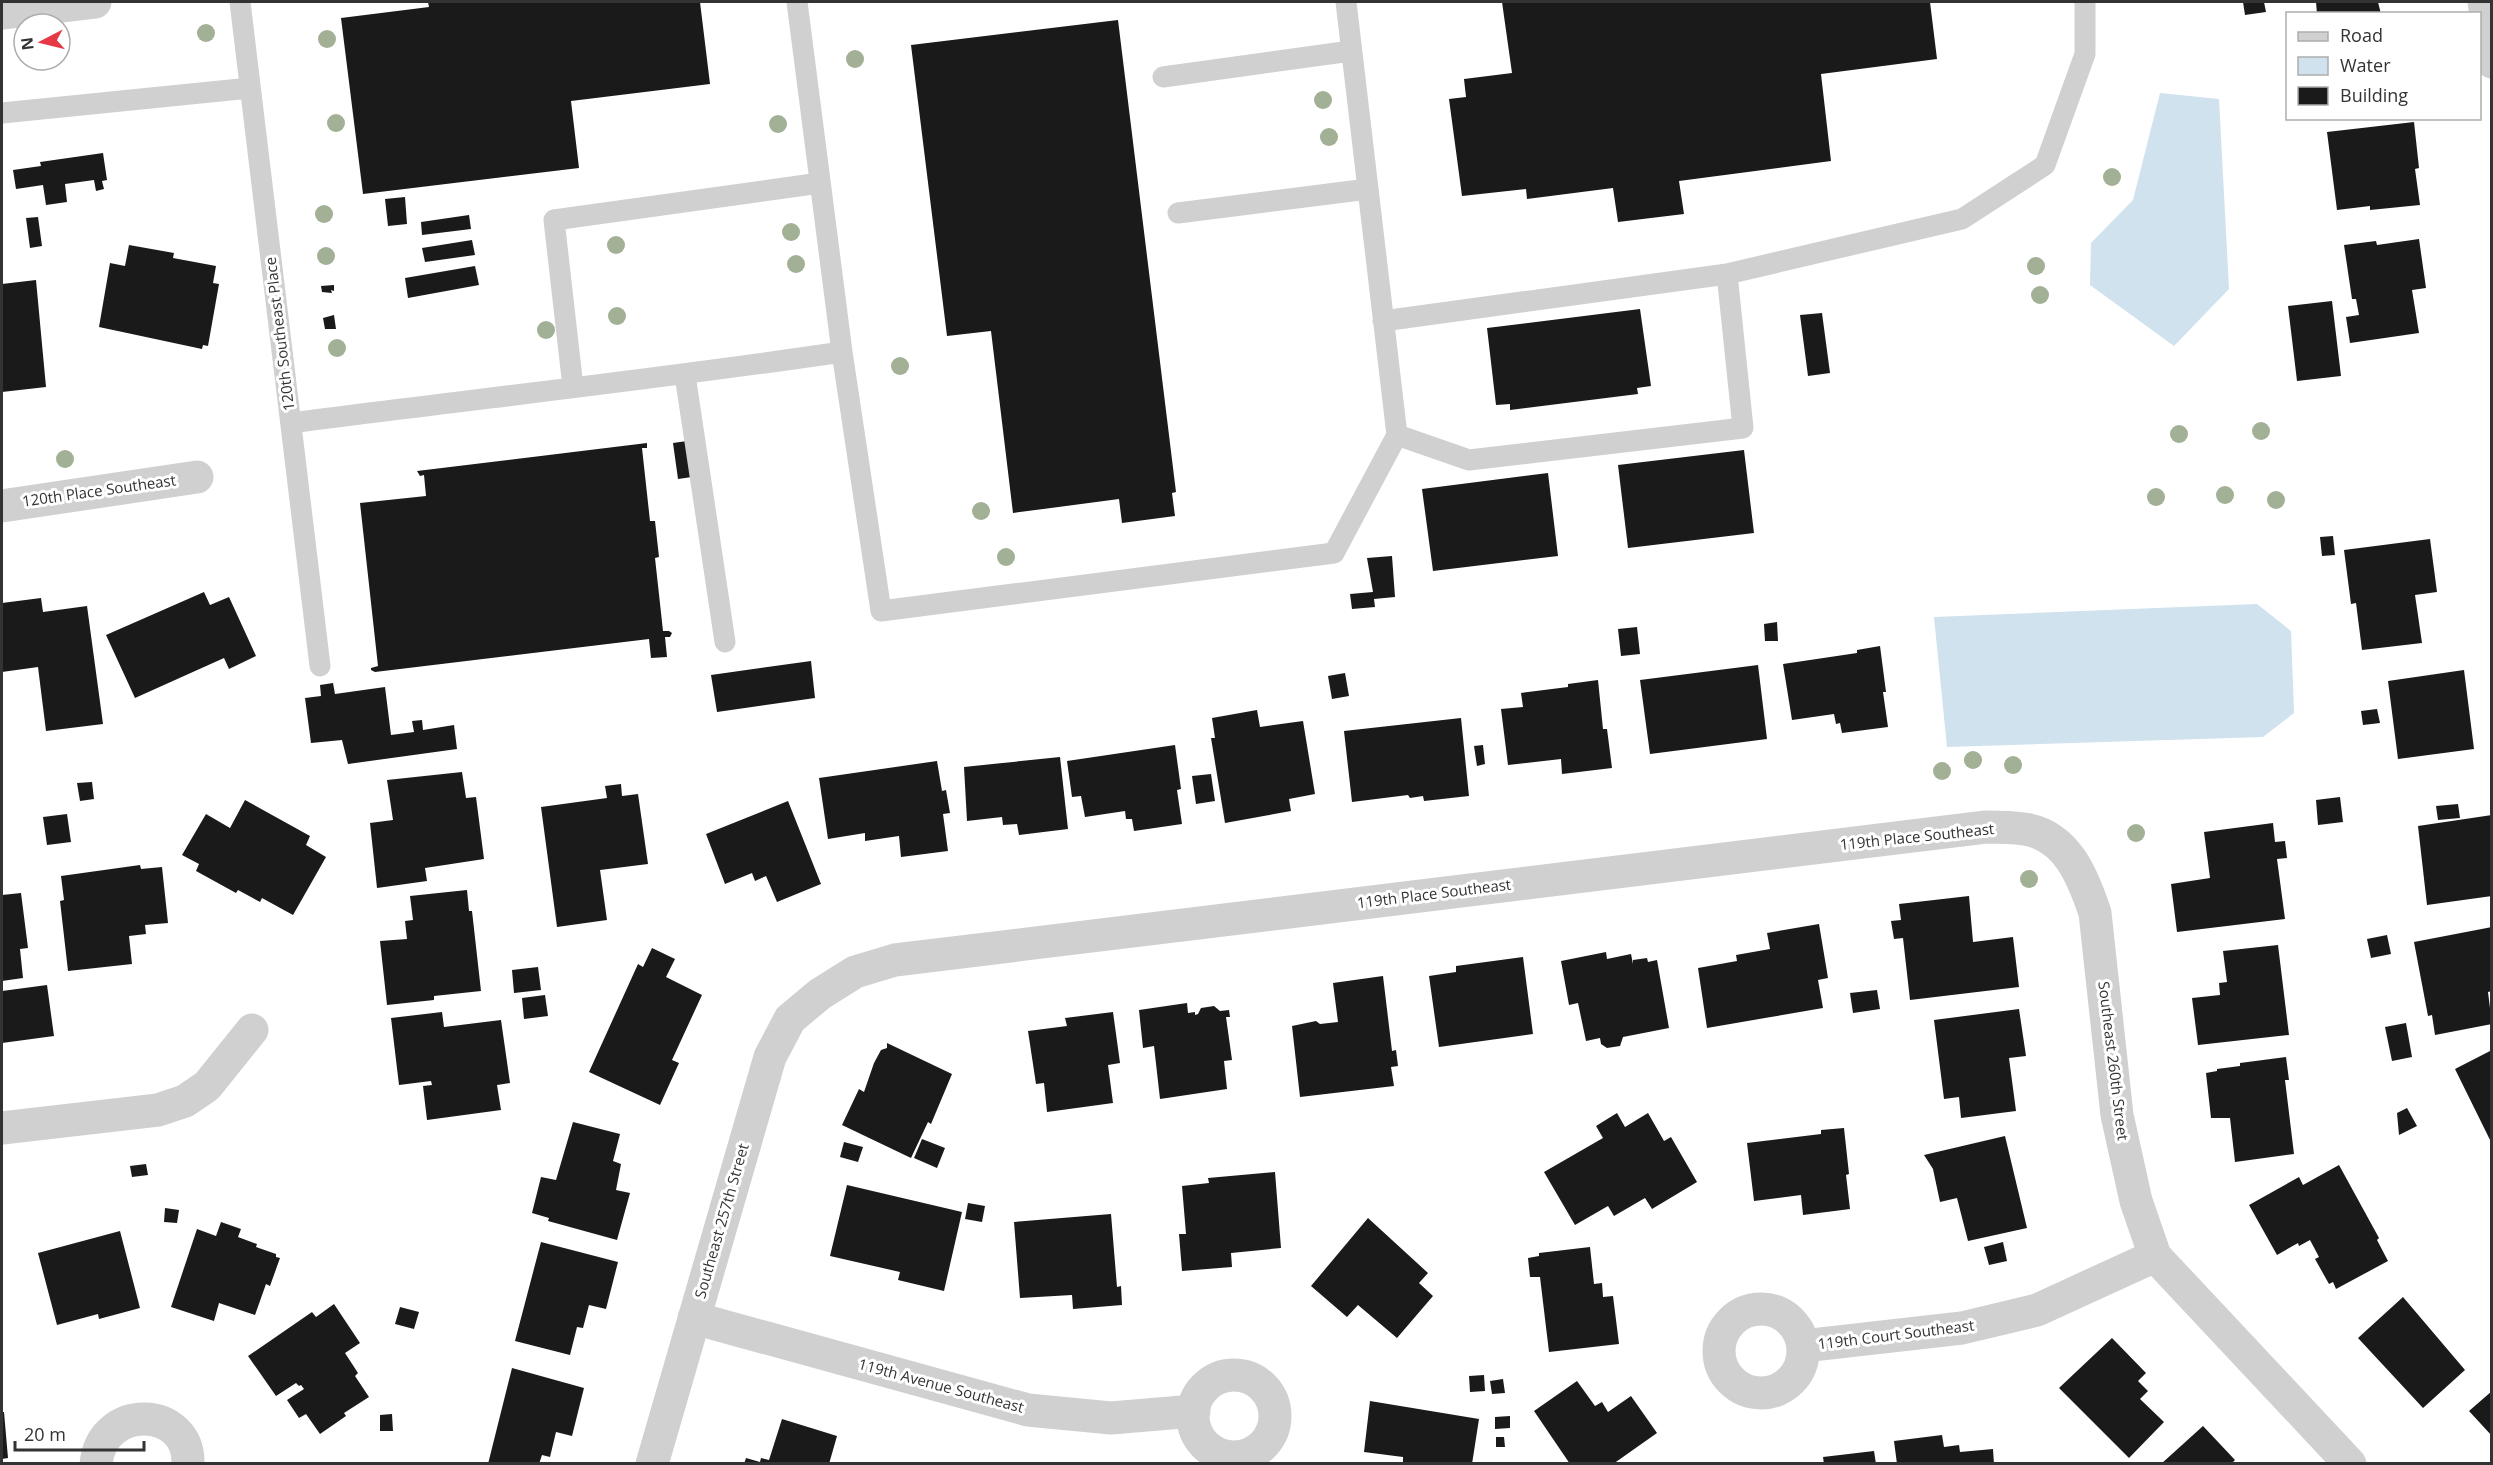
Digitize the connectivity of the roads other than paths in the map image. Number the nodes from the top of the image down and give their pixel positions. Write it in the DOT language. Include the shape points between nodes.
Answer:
graph roads {
  1 [pos="95,2"];
  2 [pos="240,2"];
  3 [pos="796,2"];
  4 [pos="1346,2"];
  5 [pos="2085,2"];
  6 [pos="2,13"];
  7 [pos="1351,51"];
  8 [pos="1163,77"];
  9 [pos="250,88"];
  10 [pos="2,113"];
  11 [pos="820,183"];
  12 [pos="1368,189"];
  13 [pos="1178,213"];
  14 [pos="1727,274"];
  15 [pos="1383,321"];
  16 [pos="842,352"];
  17 [pos="685,375"];
  18 [pos="573,387"];
  19 [pos="291,423"];
  20 [pos="1397,435"];
  21 [pos="197,477"];
  22 [pos="2,506"];
  23 [pos="725,642"];
  24 [pos="320,666"];
  25 [pos="2054,840"];
  26 [pos="820,994"];
  27 [pos="252,1030"];
  28 [pos="2,1128"];
  29 [pos="2155,1256"];
  30 [pos="694,1318"];
  31 [pos="1803,1346"];
  32 [pos="1194,1411"];
  33 [pos="96,1464"];
  34 [pos="188,1464"];
  35 [pos="652,1464"];
  36 [pos="2350,1464"];
  1 -- 6 [label="street"];
  2 -- 9 [label="lane, 120th Southeast Place"];
  3 -- 11 [label="lane"];
  4 -- 7 [label="lane"];
  5 -- 14 [label="lane" via="2085,54 2045,165 1962,219"];
  7 -- 8 [label="lane"];
  7 -- 12 [label="lane"];
  9 -- 10 [label="lane"];
  9 -- 19 [label="lane, 120th Southeast Place"];
  11 -- 16 [label="lane"];
  11 -- 18 [label="lane" via="554,220"];
  12 -- 13 [label="lane"];
  12 -- 15 [label="lane"];
  14 -- 15 [label="lane"];
  14 -- 20 [label="lane" via="1743,428 1469,460"];
  15 -- 20 [label="lane"];
  16 -- 17 [label="lane"];
  16 -- 20 [label="lane" via="881,611 1334,553"];
  17 -- 18 [label="lane"];
  17 -- 23 [label="lane"];
  18 -- 19 [label="lane"];
  19 -- 24 [label="lane, 120th Southeast Place"];
  21 -- 22 [label="street, 120th Place Southeast"];
  25 -- 26 [label="street, 119th Place Southeast" via="2026,829 1986,827 918,957 855,972"];
  25 -- 29 [label="street, Southeast 260th Street" via="2073,860 2095,913 2117,1115 2136,1201"];
  26 -- 30 [label="street, Southeast 257th Street" via="790,1019 770,1057"];
  27 -- 28 [label="street" via="207,1086 185,1101 158,1110"];
  29 -- 31 [label="street, 119th Court Southeast" via="2037,1310 1962,1328"];
  29 -- 36 [label="street, Southeast 260th Street"];
  30 -- 32 [label="street, 119th Avenue Southeast" via="1028,1410 1111,1418"];
  30 -- 35 [label="street, Southeast 257th Street"];
  33 -- 34 [label="street" via="99,1446 109,1432 136,1418 165,1423 177,1433 185,1444"];
}
